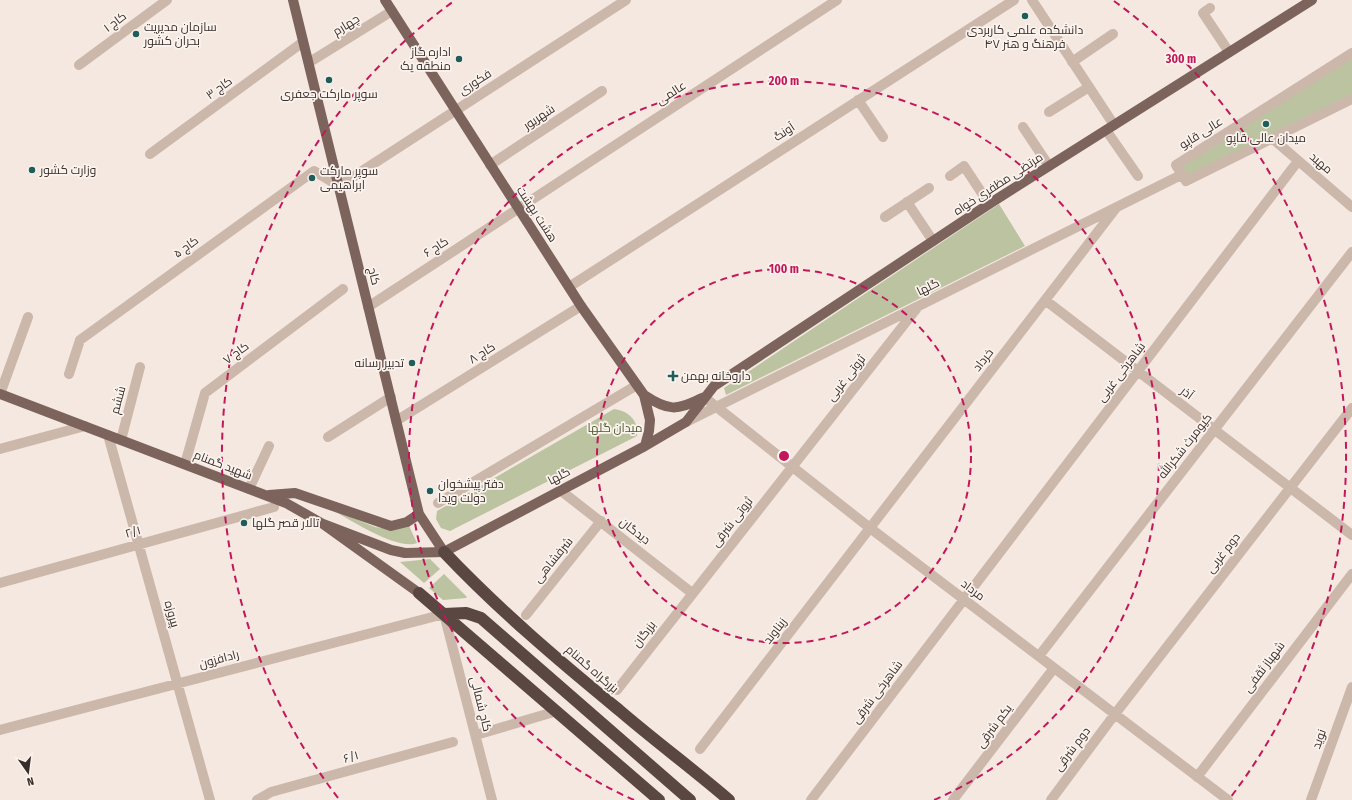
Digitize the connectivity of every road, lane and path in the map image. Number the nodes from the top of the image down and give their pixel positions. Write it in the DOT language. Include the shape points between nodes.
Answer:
graph roads {
  1 [pos="166,0"];
  2 [pos="293,0"];
  3 [pos="385,0"];
  4 [pos="626,0"];
  5 [pos="1014,0"];
  6 [pos="1032,0"];
  7 [pos="1312,0"];
  8 [pos="833,1"];
  9 [pos="1210,8"];
  10 [pos="392,11"];
  11 [pos="1113,34"];
  12 [pos="303,42"];
  13 [pos="1229,52"];
  14 [pos="1352,53"];
  15 [pos="313,60"];
  16 [pos="1072,62"];
  17 [pos="79,65"];
  18 [pos="1089,87"];
  19 [pos="602,91"];
  20 [pos="1352,99"];
  21 [pos="858,100"];
  22 [pos="455,110"];
  23 [pos="1049,112"];
  24 [pos="1023,127"];
  25 [pos="1110,128"];
  26 [pos="883,137"];
  27 [pos="1272,138"];
  28 [pos="150,154"];
  29 [pos="1298,161"];
  30 [pos="490,165"];
  31 [pos="1049,166"];
  32 [pos="1181,175"];
  33 [pos="950,176"];
  34 [pos="1138,176"];
  35 [pos="338,186"];
  36 [pos="929,188"];
  37 [pos="907,202"];
  38 [pos="989,204"];
  39 [pos="1352,207"];
  40 [pos="519,208"];
  41 [pos="1116,208"];
  42 [pos="885,217"];
  43 [pos="933,241"];
  44 [pos="1352,252"];
  45 [pos="569,287"];
  46 [pos="343,289"];
  47 [pos="1045,300"];
  48 [pos="920,305"];
  49 [pos="581,306"];
  50 [pos="368,307"];
  51 [pos="28,317"];
  52 [pos="140,368"];
  53 [pos="1138,371"];
  54 [pos="69,374"];
  55 [pos="637,385"];
  56 [pos="0,394"];
  57 [pos="644,395"];
  58 [pos="391,397"];
  59 [pos="704,397"];
  60 [pos="718,407"];
  61 [pos="1352,408"];
  62 [pos="396,421"];
  63 [pos="686,422"];
  64 [pos="85,426"];
  65 [pos="1214,429"];
  66 [pos="108,435"];
  67 [pos="328,438"];
  68 [pos="120,440"];
  69 [pos="269,446"];
  70 [pos="645,446"];
  71 [pos="0,449"];
  72 [pos="185,464"];
  73 [pos="792,467"];
  74 [pos="1291,488"];
  75 [pos="249,489"];
  76 [pos="560,490"];
  77 [pos="266,495"];
  78 [pos="438,503"];
  79 [pos="274,506"];
  80 [pos="419,514"];
  81 [pos="601,521"];
  82 [pos="322,524"];
  83 [pos="870,528"];
  84 [pos="1352,535"];
  85 [pos="139,544"];
  86 [pos="444,552"];
  87 [pos="1352,574"];
  88 [pos="0,583"];
  89 [pos="419,593"];
  90 [pos="692,594"];
  91 [pos="964,599"];
  92 [pos="444,614"];
  93 [pos="526,615"];
  94 [pos="1039,656"];
  95 [pos="1054,668"];
  96 [pos="178,684"];
  97 [pos="1352,687"];
  98 [pos="617,690"];
  99 [pos="557,711"];
  100 [pos="1115,714"];
  101 [pos="0,730"];
  102 [pos="476,735"];
  103 [pos="453,742"];
  104 [pos="700,749"];
  105 [pos="1197,777"];
  106 [pos="210,800"];
  107 [pos="257,800"];
  108 [pos="492,800"];
  109 [pos="659,800"];
  110 [pos="690,800"];
  111 [pos="729,800"];
  112 [pos="811,800"];
  113 [pos="953,800"];
  114 [pos="1051,800"];
  115 [pos="1228,800"];
  116 [pos="1311,800"];
  1 -- 17 [label="street, کاج ۱"];
  2 -- 12 [label="main road, کاج"];
  3 -- 10 [label="main road, هشت بهشت"];
  4 -- 22 [label="street, فکوری"];
  5 -- 21 [label="street, آونگ"];
  6 -- 16 [label="street"];
  7 -- 13 [label="main road, مرتضی مظفری خواه"];
  8 -- 40 [label="street, عالمی"];
  9 -- 13 [label="street" via="1203,13"];
  10 -- 15 [label="street, چهارم"];
  10 -- 22 [label="main road, هشت بهشت"];
  11 -- 16 [label="street"];
  12 -- 28 [label="street, کاج ۳"];
  12 -- 35 [label="main road, کاج"];
  13 -- 25 [label="main road, مرتضی مظفری خواه"];
  14 -- 32 [label="street, عالی قاپو" via="1176,164"];
  16 -- 18 [label="street"];
  18 -- 23 [label="street"];
  18 -- 25 [label="street"];
  19 -- 30 [label="street, شهریور"];
  20 -- 27 [label="street"];
  21 -- 26 [label="street"];
  21 -- 45 [label="street, آونگ"];
  22 -- 30 [label="main road, هشت بهشت"];
  22 -- 35 [label="street, فکوری"];
  24 -- 31 [label="street"];
  25 -- 31 [label="main road, مرتضی مظفری خواه"];
  25 -- 34 [label="street"];
  27 -- 29 [label="street, مهبد"];
  27 -- 32 [label="street" via="1186,181"];
  29 -- 39 [label="street, مهبد"];
  29 -- 53 [label="street, شاهرخی غربی"];
  30 -- 40 [label="main road, هشت بهشت"];
  31 -- 38 [label="main road, مرتضی مظفری خواه"];
  32 -- 41 [label="street, گلها"];
  33 -- 38 [label="street" via="964,166"];
  35 -- 50 [label="main road, کاج"];
  35 -- 54 [label="street, کاج ۵" via="314,171 80,340"];
  36 -- 37 [label="street"];
  37 -- 42 [label="street"];
  37 -- 43 [label="street"];
  38 -- 43 [label="main road, مرتضی مظفری خواه"];
  40 -- 45 [label="main road, هشت بهشت"];
  40 -- 50 [label="street, کاج ۶"];
  41 -- 47 [label="street, خرداد"];
  41 -- 48 [label="street, گلها"];
  43 -- 59 [label="main road, مرتضی مظفری خواه" via="714,386"];
  44 -- 65 [label="street, کیومرث شکرالله"];
  45 -- 49 [label="main road, هشت بهشت"];
  46 -- 72 [label="street, کاج ۷" via="205,393"];
  47 -- 53 [label="street, آذر"];
  47 -- 83 [label="street, خرداد"];
  48 -- 60 [label="street, گلها"];
  48 -- 73 [label="street, ثروتی غربی"];
  49 -- 55 [label="main road, هشت بهشت"];
  49 -- 62 [label="street, کاج ۸"];
  50 -- 58 [label="main road, کاج"];
  51 -- 56 [label="street"];
  52 -- 68 [label="street, ششم"];
  53 -- 65 [label="street, آذر"];
  53 -- 91 [label="street, شاهرخی غربی"];
  55 -- 57 [label="main road, هشت بهشت"];
  55 -- 78 [label="street"];
  56 -- 64 [label="main road, شهید گمنام"];
  57 -- 59 [label="main road" via="664,406 674,408 684,407"];
  57 -- 70 [label="main road, هشت بهشت" via="650,420"];
  58 -- 62 [label="main road, کاج"];
  58 -- 67 [label="street"];
  59 -- 60 [label="street, مرداد"];
  59 -- 63 [label="main road, گلها"];
  60 -- 63 [label="street, گلها"];
  60 -- 73 [label="street, مرداد"];
  61 -- 74 [label="street, دوم غربی"];
  62 -- 80 [label="main road, کاج"];
  63 -- 70 [label="main road, گلها"];
  64 -- 66 [label="main road, شهید گمنام"];
  64 -- 71 [label="street"];
  65 -- 74 [label="street, آذر"];
  65 -- 94 [label="street, کیومرث شکرالله"];
  66 -- 68 [label="main road, شهید گمنام"];
  66 -- 85 [label="street, پیروزه"];
  68 -- 72 [label="main road, شهید گمنام"];
  69 -- 75 [label="street"];
  70 -- 76 [label="main road, گلها"];
  72 -- 75 [label="main road, شهید گمنام"];
  73 -- 83 [label="street, مرداد"];
  73 -- 90 [label="street, ثروتی شرقی"];
  74 -- 84 [label="street, آذر"];
  74 -- 100 [label="street, دوم غربی"];
  75 -- 77 [label="main road, شهید گمنام"];
  76 -- 81 [label="street, دیدگان"];
  76 -- 86 [label="main road, گلها"];
  77 -- 80 [label="main road" via="295,493 391,526 406,522"];
  77 -- 82 [label="main road, شهید گمنام" via="286,503"];
  79 -- 85 [label="street, ۲/۱"];
  80 -- 86 [label="main road, کاج"];
  81 -- 90 [label="street, دیدگان"];
  81 -- 93 [label="street, شرفشاهی"];
  82 -- 86 [label="main road" via="391,550 405,553"];
  82 -- 89 [label="main road, شهید گمنام"];
  83 -- 91 [label="street, مرداد"];
  83 -- 104 [label="street, زیناوند"];
  85 -- 88 [label="street, ۲/۱"];
  85 -- 96 [label="street, پیروزه"];
  86 -- 111 [label="highway, بزرگراه گمنام" via="497,606 619,711"];
  87 -- 105 [label="street, شهباز ثقفی"];
  89 -- 92 [label="highway"];
  90 -- 98 [label="street, بزرگان"];
  91 -- 94 [label="street, مرداد"];
  91 -- 112 [label="street, شاهرخی شرقی"];
  92 -- 96 [label="street, رادافزون"];
  92 -- 99 [label="highway"];
  92 -- 102 [label="street, کاج شمالی"];
  92 -- 110 [label="highway" via="466,613 481,618"];
  94 -- 95 [label="street, مرداد"];
  95 -- 100 [label="street, مرداد"];
  95 -- 113 [label="street, یکم شرقی"];
  96 -- 101 [label="street, رادافزون"];
  96 -- 106 [label="street, پیروزه"];
  97 -- 116 [label="street, نوید"];
  99 -- 102 [label="street"];
  99 -- 109 [label="highway"];
  100 -- 105 [label="street, مرداد"];
  100 -- 114 [label="street, دوم شرقی"];
  102 -- 108 [label="street, کاج شمالی"];
  103 -- 107 [label="street, ۶/۱" via="271,792"];
  105 -- 115 [label="street, مرداد"];
}
